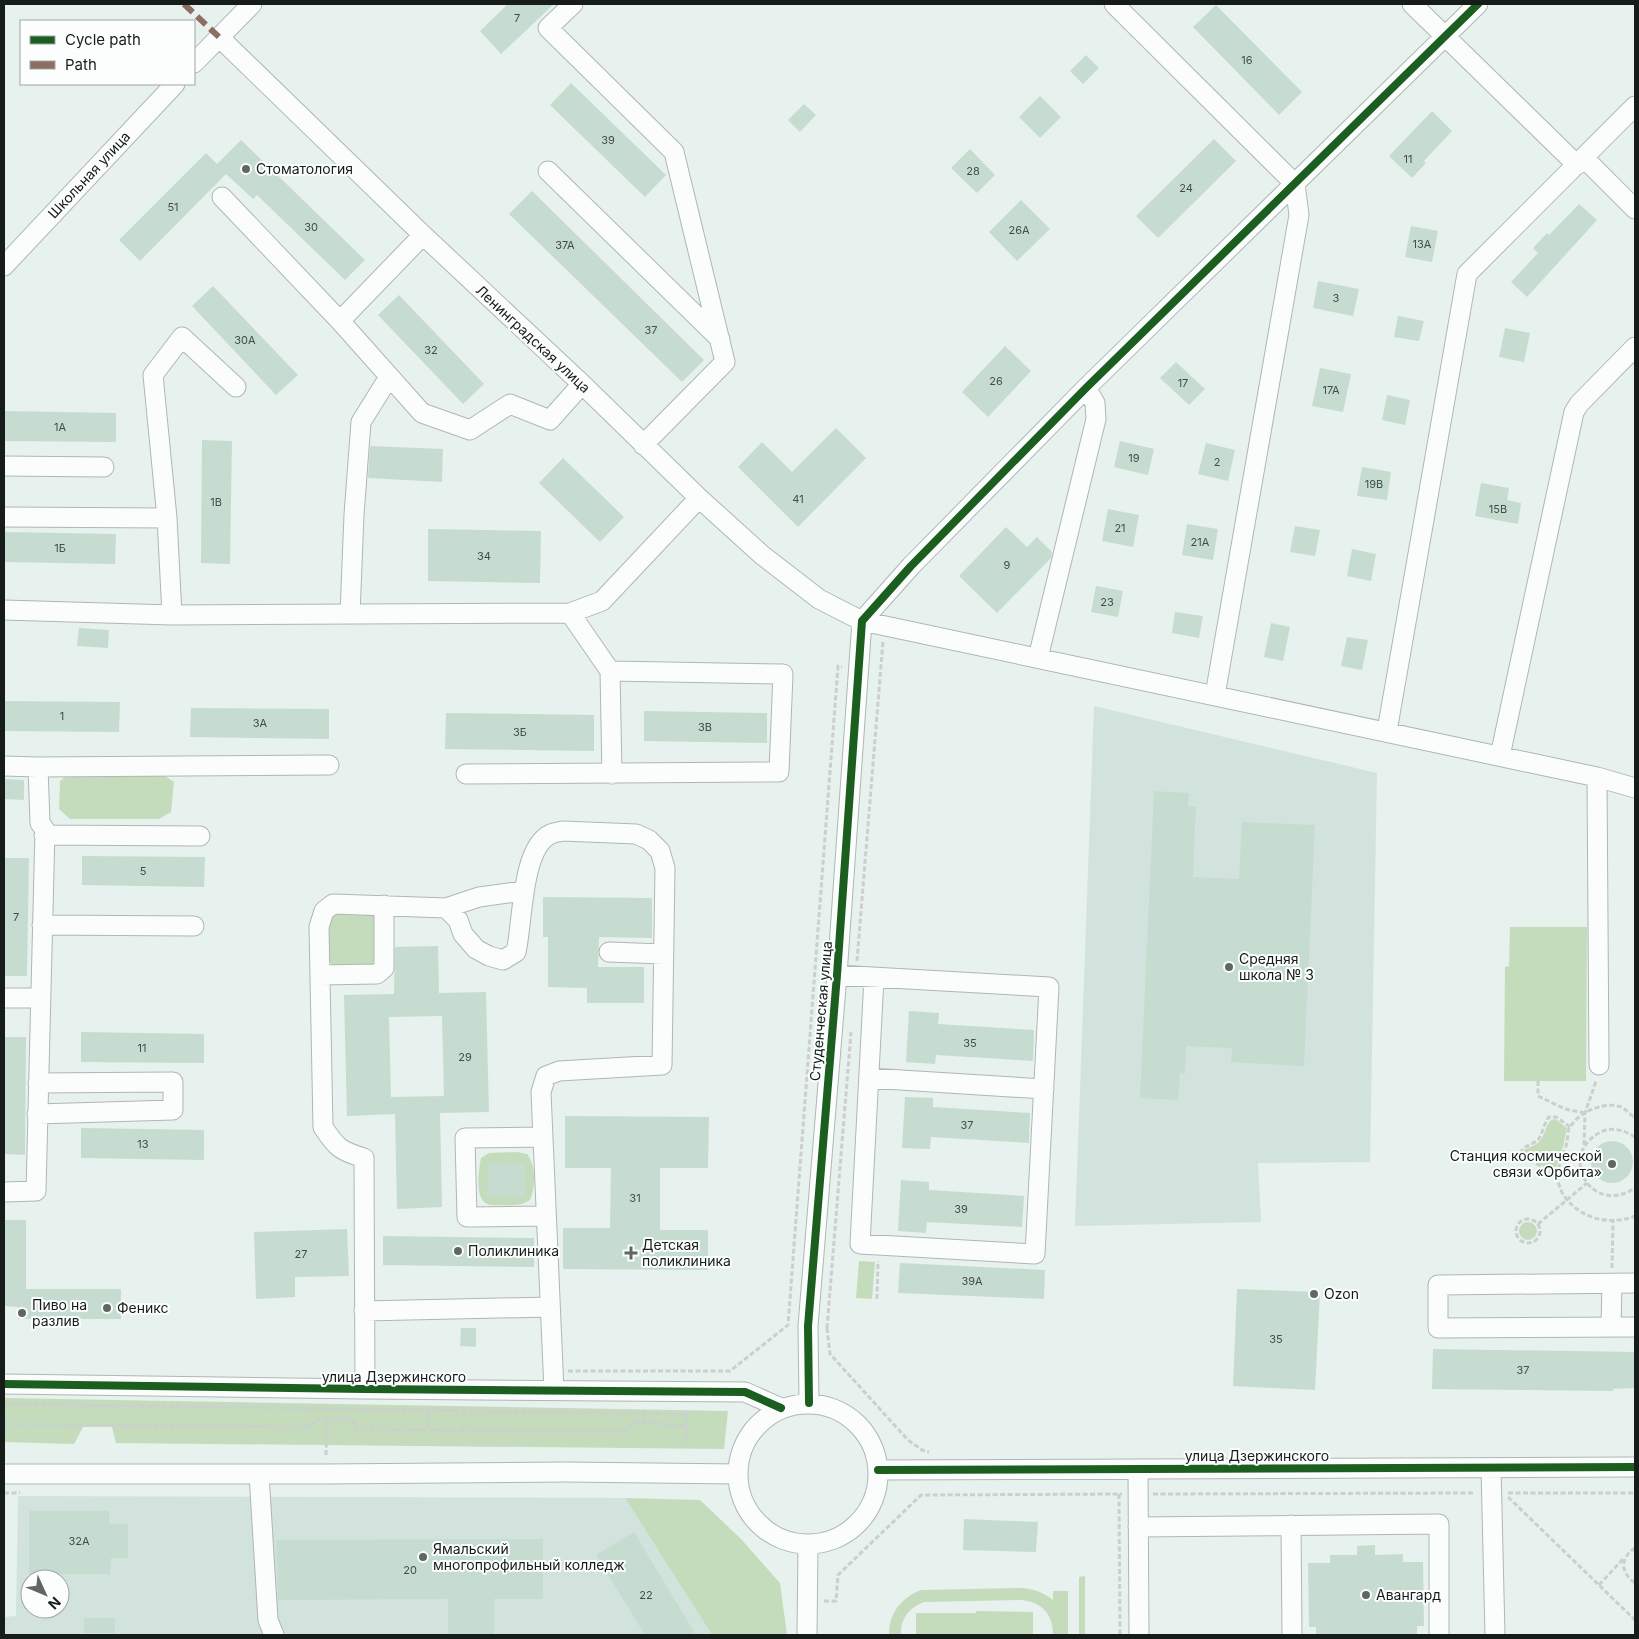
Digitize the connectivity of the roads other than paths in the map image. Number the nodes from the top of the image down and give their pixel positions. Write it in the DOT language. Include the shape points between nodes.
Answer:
graph roads {
  1 [pos="252,4"];
  2 [pos="572,4"];
  3 [pos="1114,4"];
  4 [pos="1412,4"];
  5 [pos="1478,4"];
  6 [pos="1445,36"];
  7 [pos="219,37"];
  8 [pos="195,62"];
  9 [pos="174,85"];
  10 [pos="1635,106"];
  11 [pos="1580,161"];
  12 [pos="548,171"];
  13 [pos="1295,184"];
  14 [pos="222,197"];
  15 [pos="1635,209"];
  16 [pos="422,235"];
  17 [pos="4,266"];
  18 [pos="340,321"];
  19 [pos="720,339"];
  20 [pos="1635,347"];
  21 [pos="389,377"];
  22 [pos="582,384"];
  23 [pos="236,387"];
  24 [pos="1086,388"];
  25 [pos="643,444"];
  26 [pos="4,466"];
  27 [pos="104,467"];
  28 [pos="698,498"];
  29 [pos="4,517"];
  30 [pos="167,518"];
  31 [pos="4,610"];
  32 [pos="570,613"];
  33 [pos="350,614"];
  34 [pos="172,615"];
  35 [pos="862,621"];
  36 [pos="1038,658"];
  37 [pos="610,671"];
  38 [pos="1215,695"];
  39 [pos="1387,731"];
  40 [pos="1500,756"];
  41 [pos="329,764"];
  42 [pos="4,766"];
  43 [pos="38,767"];
  44 [pos="466,774"];
  45 [pos="612,774"];
  46 [pos="1597,777"];
  47 [pos="1635,788"];
  48 [pos="44,835"];
  49 [pos="200,836"];
  50 [pos="523,891"];
  51 [pos="384,905"];
  52 [pos="446,908"];
  53 [pos="42,925"];
  54 [pos="194,926"];
  55 [pos="609,952"];
  56 [pos="663,954"];
  57 [pos="320,974"];
  58 [pos="837,975"];
  59 [pos="874,978"];
  60 [pos="4,998"];
  61 [pos="40,998"];
  62 [pos="1599,1065"];
  63 [pos="869,1078"];
  64 [pos="38,1084"];
  65 [pos="1044,1088"];
  66 [pos="38,1114"];
  67 [pos="542,1137"];
  68 [pos="4,1192"];
  69 [pos="546,1216"];
  70 [pos="1612,1284"];
  71 [pos="1635,1284"];
  72 [pos="550,1306"];
  73 [pos="364,1311"];
  74 [pos="1611,1327"];
  75 [pos="1635,1327"];
  76 [pos="4,1384"];
  77 [pos="365,1389"];
  78 [pos="554,1391"];
  79 [pos="809,1403"];
  80 [pos="781,1408"];
  81 [pos="1635,1467"];
  82 [pos="1491,1468"];
  83 [pos="1138,1469"];
  84 [pos="878,1470"];
  85 [pos="4,1474"];
  86 [pos="258,1474"];
  87 [pos="738,1474"];
  88 [pos="1138,1526"];
  89 [pos="1291,1526"];
  90 [pos="808,1544"];
  91 [pos="274,1635"];
  92 [pos="808,1635"];
  93 [pos="1139,1635"];
  94 [pos="1292,1635"];
  95 [pos="1439,1635"];
  96 [pos="1495,1635"];
  1 -- 7 [label="street"];
  2 -- 19 [label="street" via="548,28 674,152"];
  3 -- 13 [label="street"];
  4 -- 6 [label="street"];
  5 -- 6 [label="street"];
  6 -- 11 [label="street"];
  6 -- 13 [label="street"];
  7 -- 8 [label="street"];
  7 -- 16 [label="street, Ленинградская улица"];
  9 -- 17 [label="street, Школьная улица"];
  10 -- 11 [label="street"];
  11 -- 15 [label="street"];
  11 -- 39 [label="street" via="1467,274"];
  12 -- 19 [label="street"];
  13 -- 24 [label="street"];
  13 -- 38 [label="street" via="1299,215"];
  14 -- 18 [label="street"];
  16 -- 18 [label="street"];
  16 -- 22 [label="street, Ленинградская улица"];
  18 -- 21 [label="street"];
  19 -- 25 [label="street" via="725,362"];
  20 -- 40 [label="street" via="1574,412"];
  21 -- 22 [label="street" via="422,413 470,430 510,404 550,420"];
  21 -- 33 [label="street" via="360,422"];
  22 -- 25 [label="street, Ленинградская улица"];
  23 -- 30 [label="street" via="182,337 153,375"];
  24 -- 35 [label="street" via="911,566"];
  24 -- 36 [label="street" via="1095,403 1096,419"];
  25 -- 28 [label="street, Ленинградская улица"];
  26 -- 27 [label="street"];
  28 -- 32 [label="street" via="602,601"];
  28 -- 35 [label="street, Ленинградская улица" via="762,555 819,599"];
  29 -- 30 [label="street"];
  30 -- 34 [label="street"];
  31 -- 34 [label="street"];
  32 -- 33 [label="street"];
  32 -- 37 [label="street"];
  33 -- 34 [label="street"];
  35 -- 36 [label="street, Ленинградская улица"];
  35 -- 58 [label="street, Студенческая улица"];
  36 -- 38 [label="street, Ленинградская улица"];
  37 -- 45 [label="street"];
  37 -- 45 [label="street" via="783,674 779,772"];
  38 -- 39 [label="street, Ленинградская улица"];
  39 -- 40 [label="street, Ленинградская улица"];
  40 -- 46 [label="street, Ленинградская улица"];
  41 -- 43 [label="street"];
  42 -- 43 [label="street"];
  43 -- 48 [label="street" via="40,824 45,830"];
  44 -- 45 [label="street"];
  46 -- 47 [label="street, Ленинградская улица"];
  46 -- 62 [label="street"];
  48 -- 49 [label="street"];
  48 -- 53 [label="street"];
  50 -- 52 [label="street" via="479,897"];
  50 -- 52 [label="street" via="516,952 503,960 476,949 458,920"];
  50 -- 56 [label="street" via="535,852 540,842 551,834 636,834 649,840 660,852 665,868"];
  51 -- 52 [label="street"];
  51 -- 57 [label="street" via="333,904 324,911 319,926"];
  51 -- 57 [label="street" via="384,968 377,974"];
  53 -- 54 [label="street"];
  53 -- 61 [label="street"];
  55 -- 56 [label="street"];
  56 -- 67 [label="street" via="662,1065 558,1071 546,1076 541,1092"];
  57 -- 73 [label="street" via="323,1127 334,1144 347,1153 364,1158"];
  58 -- 59 [label="street"];
  58 -- 79 [label="street, Студенческая улица" via="808,1326"];
  59 -- 63 [label="street"];
  59 -- 65 [label="street" via="1049,988"];
  60 -- 61 [label="street"];
  61 -- 64 [label="street"];
  63 -- 65 [label="street"];
  63 -- 65 [label="street" via="860,1244 1035,1254"];
  64 -- 66 [label="street"];
  64 -- 66 [label="street" via="173,1082 173,1110"];
  66 -- 68 [label="street" via="36,1191"];
  67 -- 69 [label="street"];
  67 -- 69 [label="street" via="465,1138 467,1218"];
  69 -- 72 [label="street"];
  70 -- 71 [label="street"];
  70 -- 74 [label="street"];
  70 -- 74 [label="street" via="1438,1285 1438,1328"];
  72 -- 73 [label="street"];
  72 -- 78 [label="street"];
  73 -- 77 [label="street"];
  74 -- 75 [label="street"];
  76 -- 77 [label="street, улица Дзержинского"];
  77 -- 78 [label="street, улица Дзержинского"];
  78 -- 80 [label="street, улица Дзержинского" via="745,1392"];
  79 -- 80 [label="street"];
  79 -- 84 [label="street" via="836,1408 862,1427 877,1456"];
  80 -- 87 [label="street" via="761,1420 747,1438 739,1459"];
  81 -- 82 [label="street, улица Дзержинского"];
  82 -- 83 [label="street, улица Дзержинского"];
  82 -- 96 [label="street"];
  83 -- 84 [label="street, улица Дзержинского"];
  83 -- 88 [label="street"];
  84 -- 90 [label="street" via="875,1498 865,1516 850,1531 831,1541"];
  85 -- 86 [label="street"];
  86 -- 87 [label="street"];
  86 -- 91 [label="street" via="268,1620"];
  87 -- 90 [label="street" via="743,1502 755,1521 772,1535 792,1543"];
  88 -- 89 [label="street"];
  88 -- 93 [label="street"];
  89 -- 94 [label="street"];
  89 -- 95 [label="street" via="1439,1524"];
  90 -- 92 [label="street"];
}
